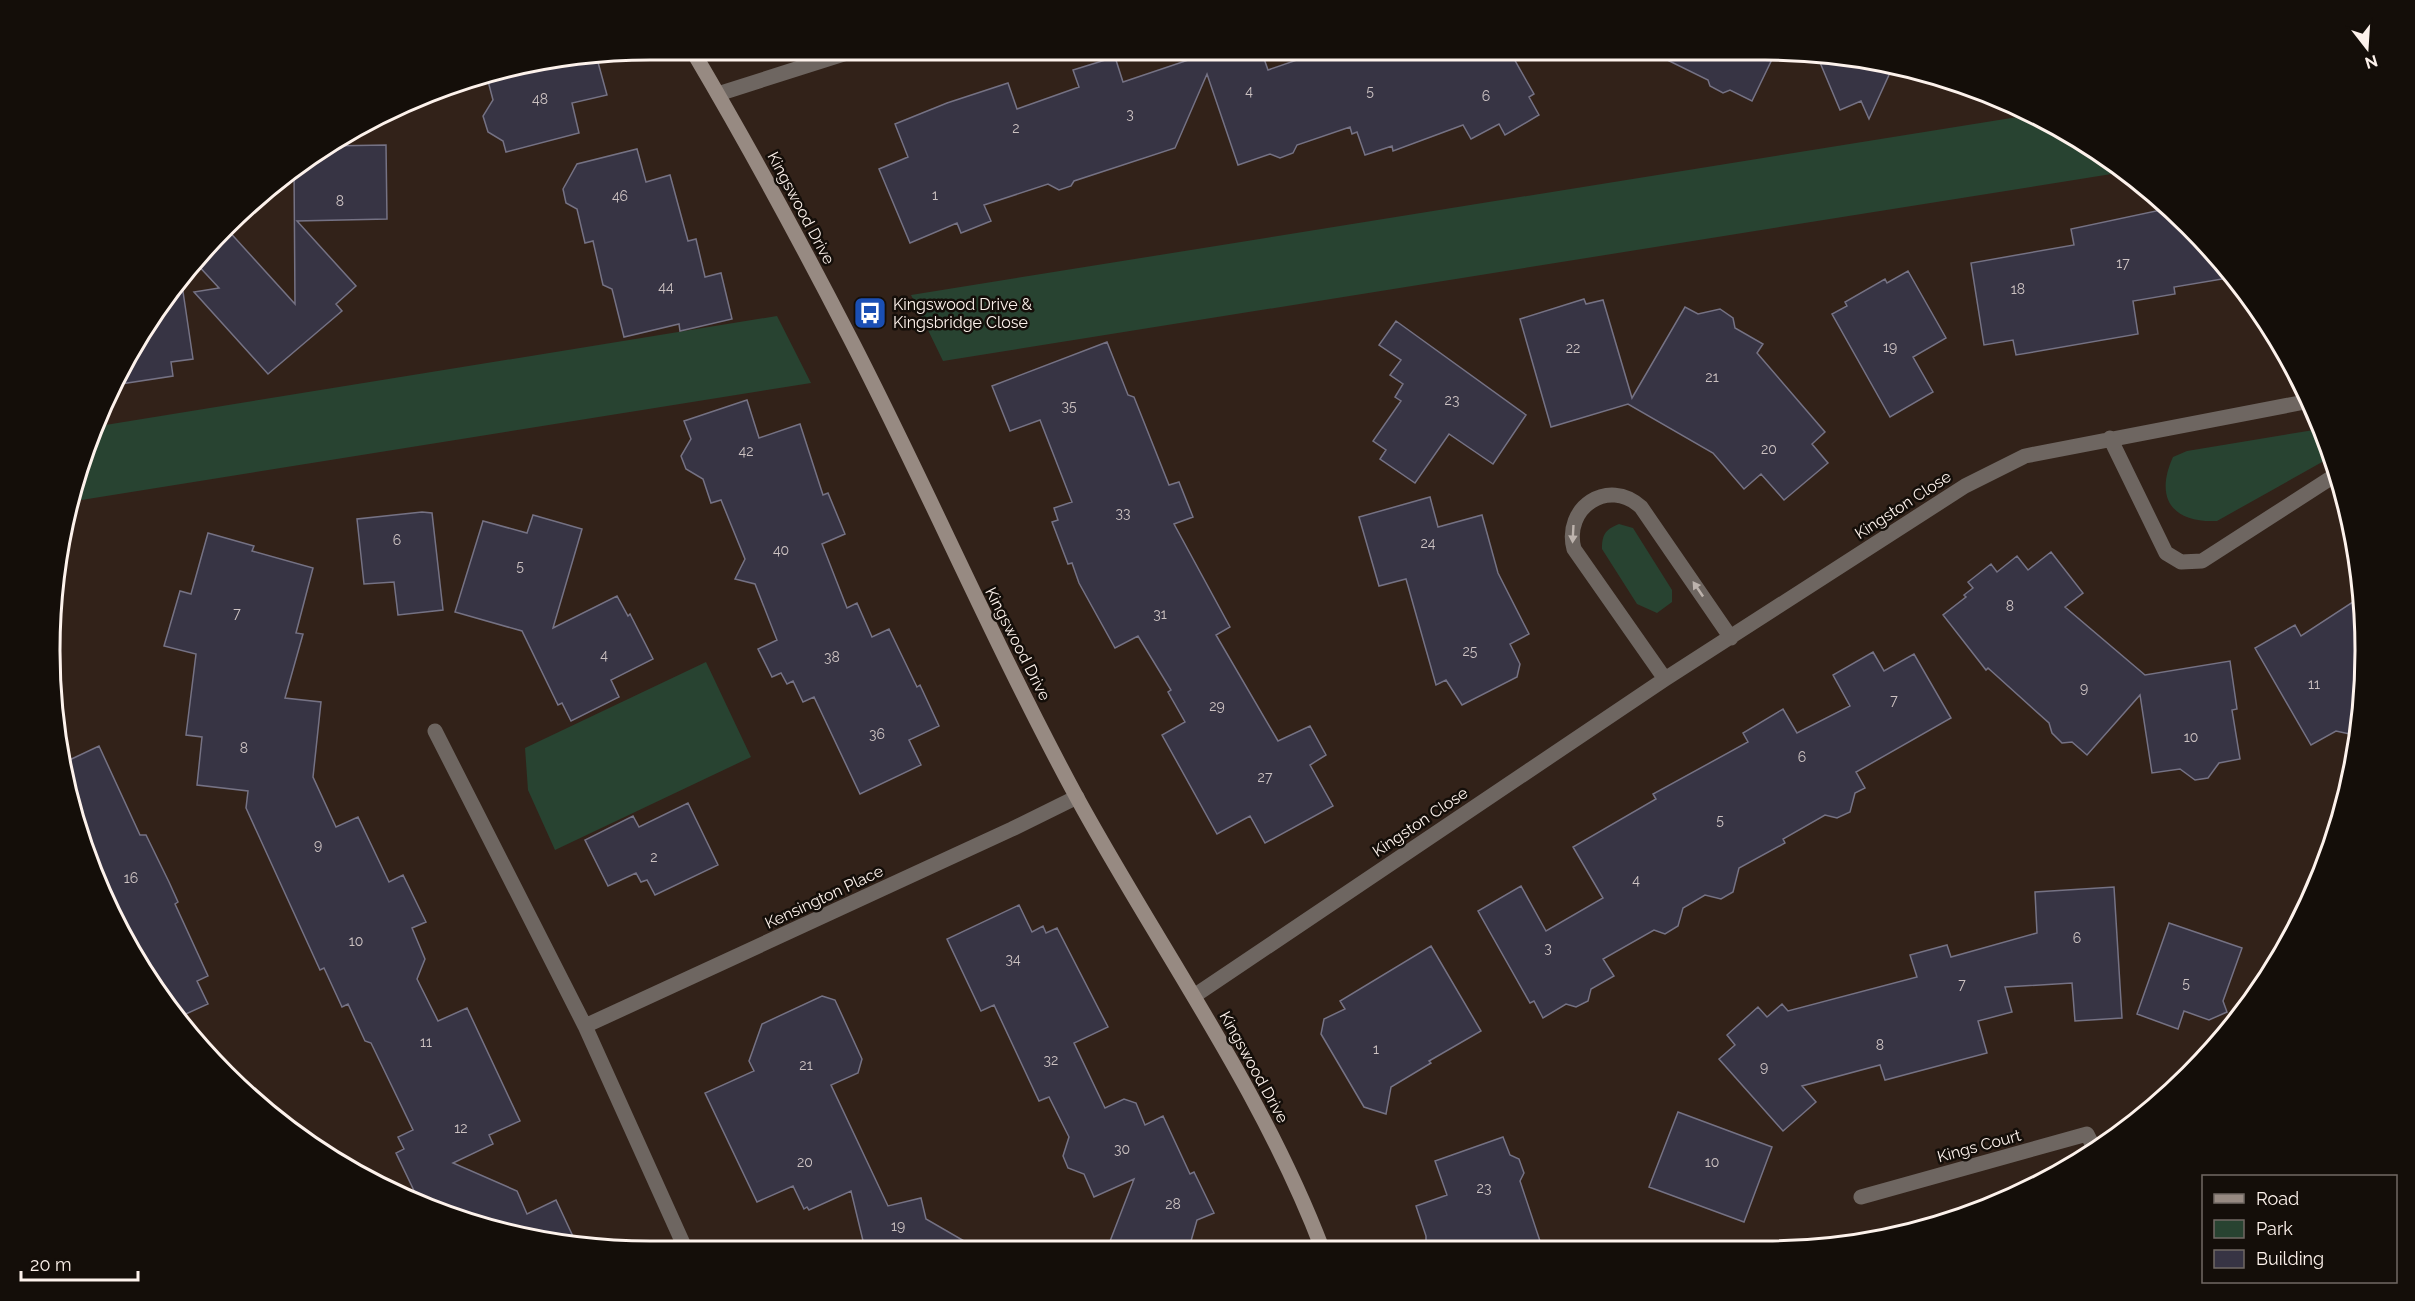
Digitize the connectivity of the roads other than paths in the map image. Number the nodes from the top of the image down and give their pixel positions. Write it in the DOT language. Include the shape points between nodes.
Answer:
graph roads {
  1 [pos="698,60"];
  2 [pos="825,60"];
  3 [pos="718,94"];
  4 [pos="2300,403"];
  5 [pos="2110,438"];
  6 [pos="2329,479"];
  7 [pos="1731,638"];
  8 [pos="1665,679"];
  9 [pos="435,731"];
  10 [pos="1077,797"];
  11 [pos="1194,996"];
  12 [pos="585,1026"];
  13 [pos="2091,1142"];
  14 [pos="1861,1197"];
  15 [pos="682,1241"];
  16 [pos="1319,1241"];
  1 -- 3 [label="street, Kingswood Drive"];
  2 -- 3 [label="street"];
  3 -- 10 [label="street, Kingswood Drive" via="850,337 1001,654"];
  4 -- 5 [label="street, Kingston Close"];
  5 -- 6 [label="street" via="2166,553 2181,562 2202,561"];
  5 -- 7 [label="street, Kingston Close" via="2025,456 1965,486"];
  7 -- 8 [label="street, Kingston Close"];
  7 -- 8 [label="street, one-way" via="1641,507 1617,495 1590,501 1574,522 1574,549"];
  8 -- 11 [label="street, Kingston Close"];
  9 -- 12 [label="street"];
  10 -- 11 [label="street, Kingswood Drive"];
  10 -- 12 [label="street, Kensington Place"];
  11 -- 16 [label="street, Kingswood Drive" via="1281,1155"];
  12 -- 15 [label="street"];
  13 -- 14 [label="street, Kings Court" via="2087,1134"];
}
